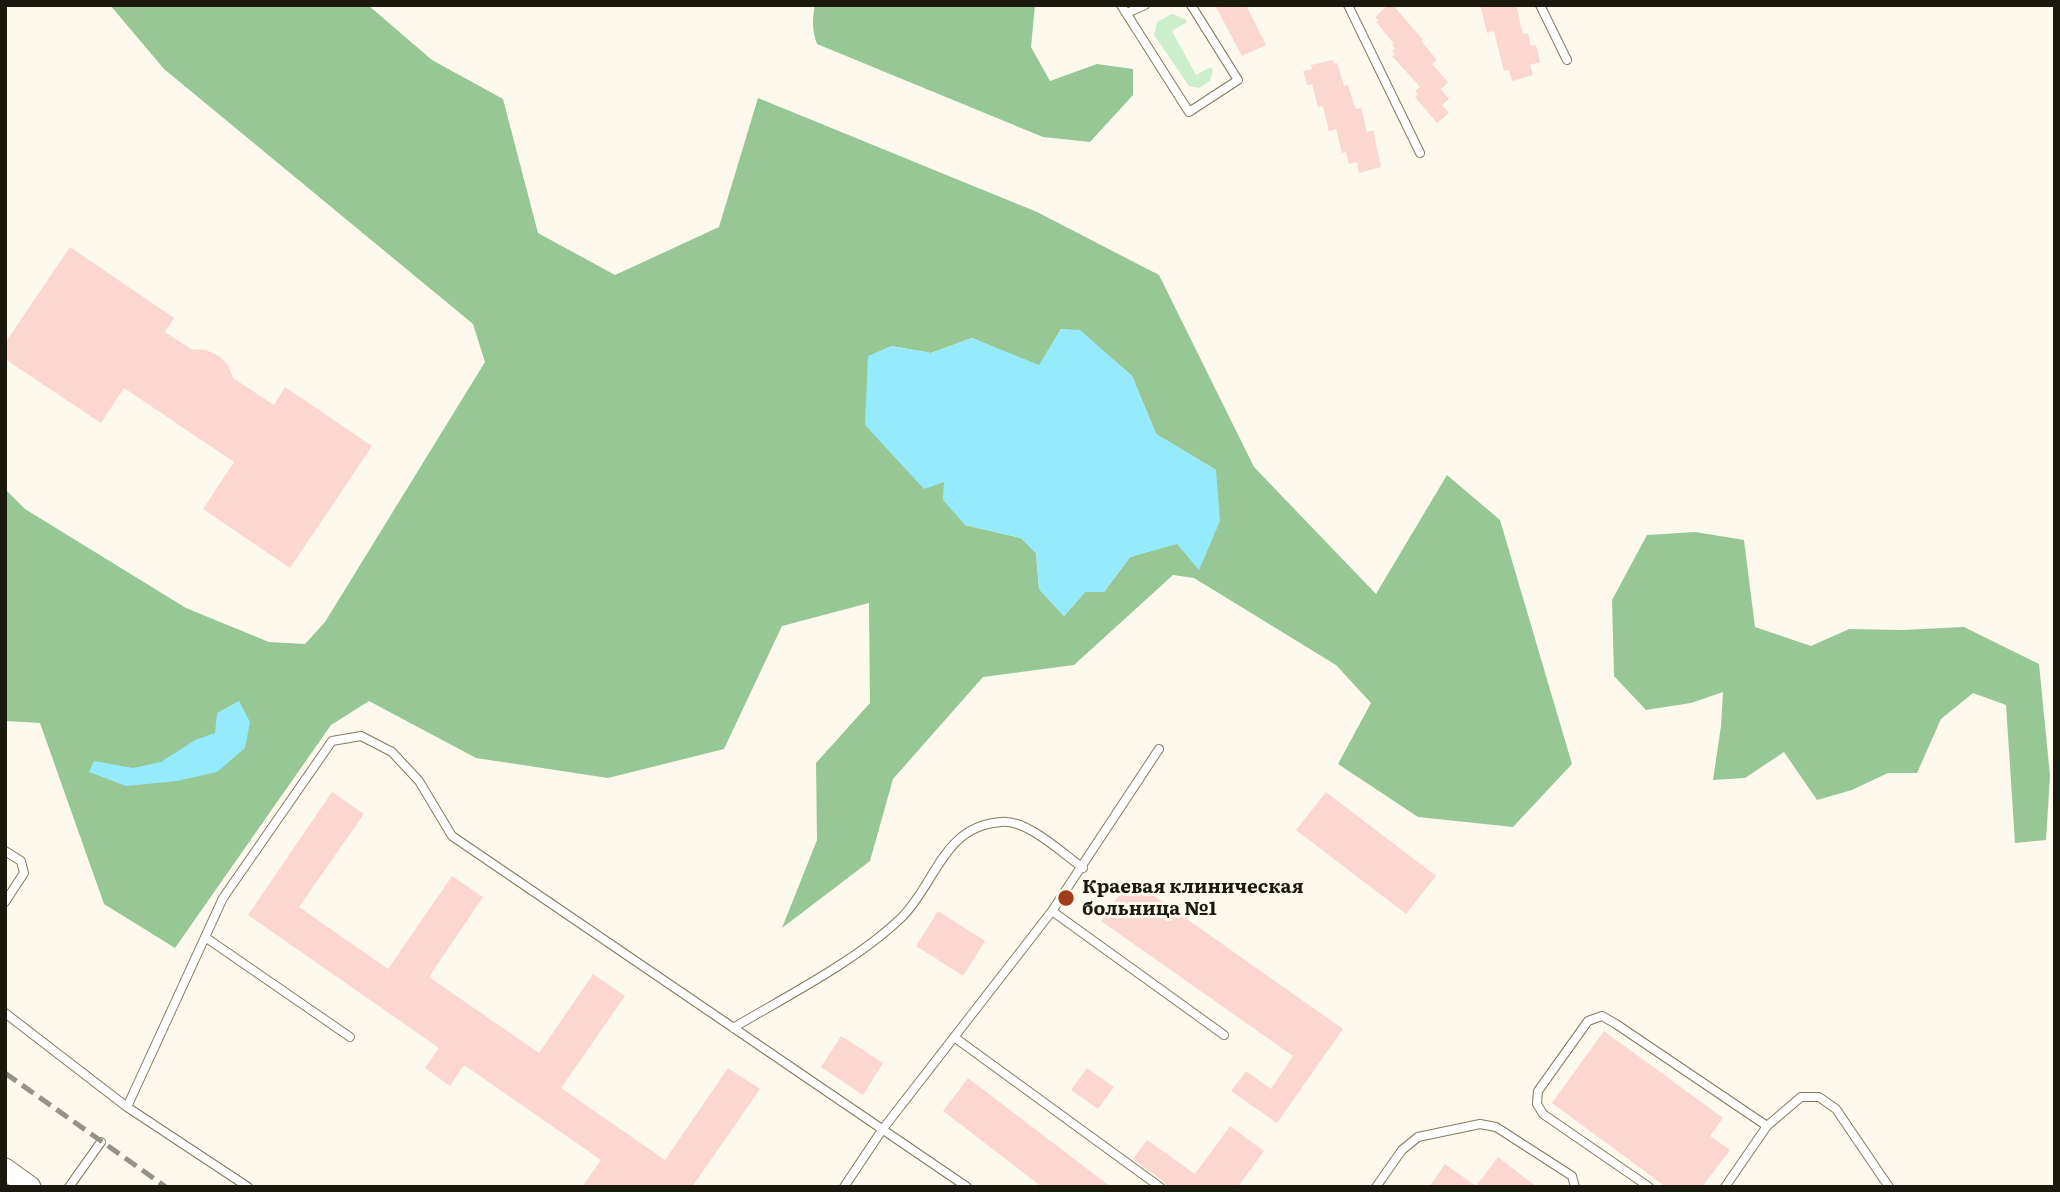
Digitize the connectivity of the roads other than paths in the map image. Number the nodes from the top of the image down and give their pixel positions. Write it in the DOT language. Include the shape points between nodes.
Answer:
graph roads {
  1 [pos="1121,5"];
  2 [pos="1145,5"];
  3 [pos="1191,5"];
  4 [pos="1348,5"];
  5 [pos="1540,5"];
  6 [pos="1127,13"];
  7 [pos="1567,60"];
  8 [pos="1420,153"];
  9 [pos="1159,749"];
  10 [pos="5,851"];
  11 [pos="1083,868"];
  12 [pos="5,902"];
  13 [pos="1052,911"];
  14 [pos="205,937"];
  15 [pos="5,1013"];
  16 [pos="733,1028"];
  17 [pos="1224,1035"];
  18 [pos="350,1037"];
  19 [pos="954,1037"];
  20 [pos="127,1107"];
  21 [pos="1767,1126"];
  22 [pos="882,1130"];
  23 [pos="101,1142"];
  24 [pos="5,1169"];
  25 [pos="30,1187"];
  26 [pos="69,1187"];
  27 [pos="248,1187"];
  28 [pos="844,1187"];
  29 [pos="967,1187"];
  30 [pos="1160,1187"];
  31 [pos="1376,1187"];
  32 [pos="1575,1187"];
  33 [pos="1650,1187"];
  34 [pos="1725,1187"];
  35 [pos="1889,1187"];
  1 -- 6 [label="lane"];
  2 -- 6 [label="lane"];
  3 -- 6 [label="lane" via="1238,80 1189,112"];
  4 -- 8 [label="lane"];
  5 -- 7 [label="lane"];
  9 -- 11 [label="lane"];
  10 -- 12 [label="lane" via="22,861 24,873"];
  11 -- 13 [label="lane"];
  11 -- 16 [label="lane" via="1025,826 1003,821 977,827 957,839 904,916 866,947"];
  13 -- 17 [label="lane"];
  13 -- 19 [label="lane"];
  14 -- 16 [label="lane" via="223,898 332,741 361,736 392,752 419,781 452,836"];
  14 -- 18 [label="lane"];
  14 -- 20 [label="lane"];
  15 -- 20 [label="lane"];
  16 -- 22 [label="lane"];
  19 -- 22 [label="lane"];
  19 -- 30 [label="lane"];
  20 -- 27 [label="lane"];
  21 -- 33 [label="lane" via="1616,1024 1602,1016 1588,1021 1538,1091 1537,1104 1544,1114"];
  21 -- 34 [label="lane"];
  21 -- 35 [label="lane" via="1801,1097 1819,1097 1836,1109"];
  22 -- 28 [label="lane"];
  22 -- 29 [label="lane"];
  23 -- 26 [label="lane"];
  24 -- 25 [label="main road"];
  31 -- 32 [label="lane" via="1402,1150 1418,1137 1480,1125 1496,1127 1572,1175"];
}
